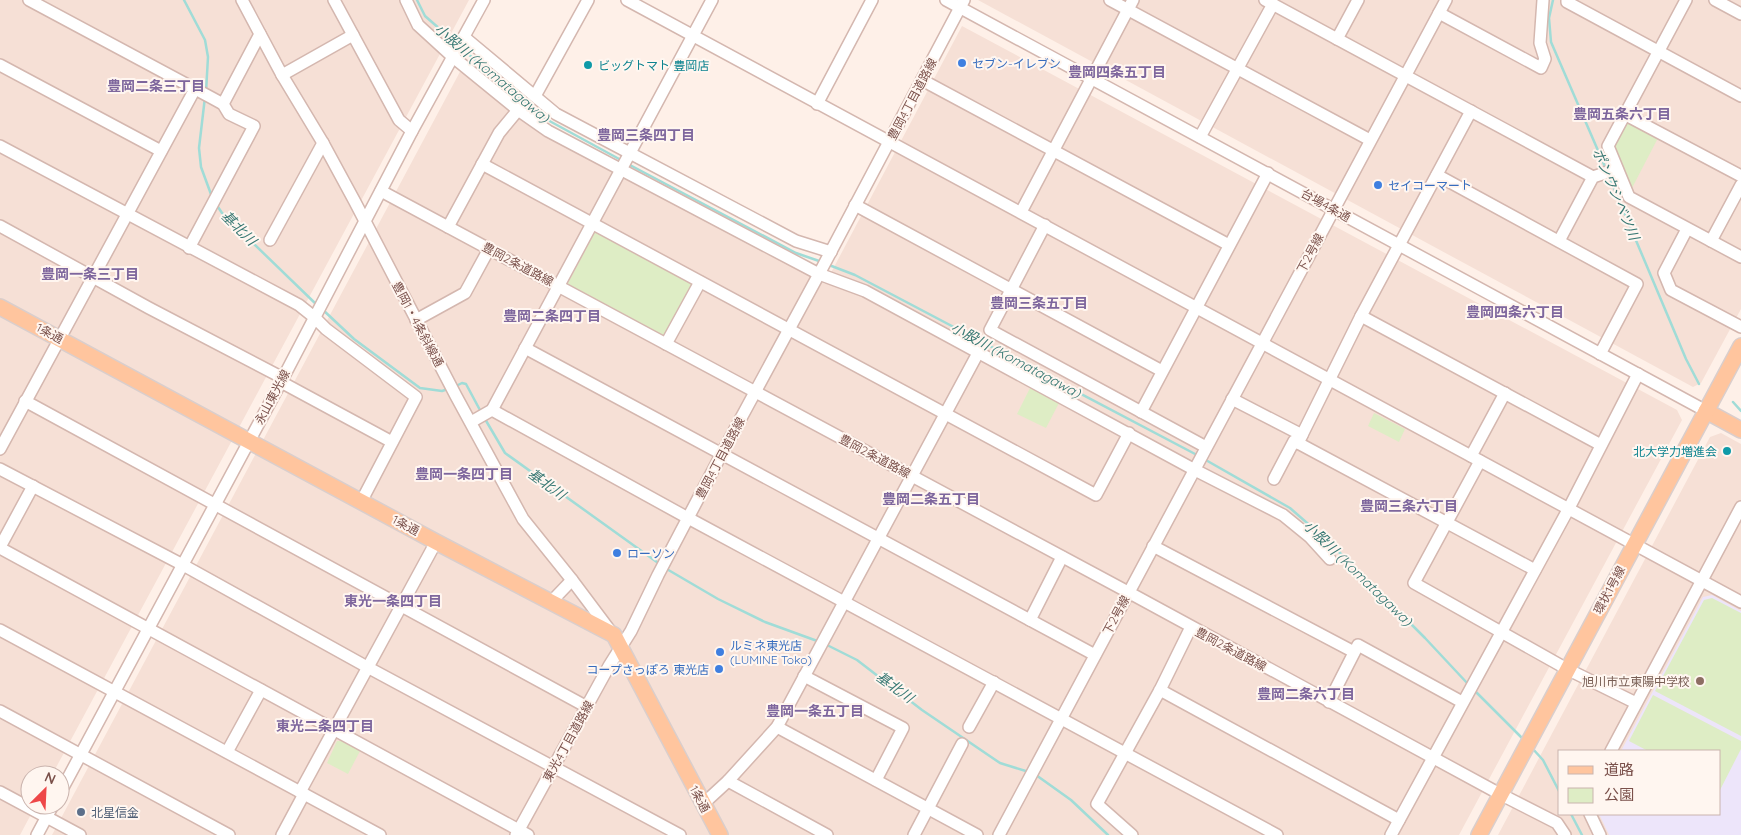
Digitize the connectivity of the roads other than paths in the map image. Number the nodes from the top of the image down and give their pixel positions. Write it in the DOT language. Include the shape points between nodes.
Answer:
graph roads {
  1 [pos="29,0"];
  2 [pos="242,0"];
  3 [pos="334,0"];
  4 [pos="406,0"];
  5 [pos="484,0"];
  6 [pos="588,0"];
  7 [pos="626,0"];
  8 [pos="712,0"];
  9 [pos="872,0"];
  10 [pos="946,0"];
  11 [pos="1110,0"];
  12 [pos="1358,0"];
  13 [pos="1446,0"];
  14 [pos="1544,0"];
  15 [pos="1567,0"];
  16 [pos="1686,0"];
  17 [pos="1715,0"];
  18 [pos="1269,2"];
  19 [pos="962,4"];
  20 [pos="1130,5"];
  21 [pos="1438,13"];
  22 [pos="1741,14"];
  23 [pos="260,34"];
  24 [pos="353,35"];
  25 [pos="693,35"];
  26 [pos="463,39"];
  27 [pos="1337,39"];
  28 [pos="1658,51"];
  29 [pos="454,55"];
  30 [pos="0,65"];
  31 [pos="1238,70"];
  32 [pos="282,75"];
  33 [pos="1405,75"];
  34 [pos="1091,78"];
  35 [pos="922,80"];
  36 [pos="197,90"];
  37 [pos="535,96"];
  38 [pos="1741,96"];
  39 [pos="224,104"];
  40 [pos="817,104"];
  41 [pos="518,110"];
  42 [pos="1471,111"];
  43 [pos="1624,114"];
  44 [pos="412,131"];
  45 [pos="1200,137"];
  46 [pos="1370,140"];
  47 [pos="888,142"];
  48 [pos="322,143"];
  49 [pos="0,146"];
  50 [pos="1054,150"];
  51 [pos="161,152"];
  52 [pos="626,161"];
  53 [pos="482,164"];
  54 [pos="1614,170"];
  55 [pos="1268,173"];
  56 [pos="1437,175"];
  57 [pos="1596,176"];
  58 [pos="1741,176"];
  59 [pos="1741,185"];
  60 [pos="381,191"];
  61 [pos="855,205"];
  62 [pos="1333,209"];
  63 [pos="1021,212"];
  64 [pos="127,214"];
  65 [pos="365,223"];
  66 [pos="591,224"];
  67 [pos="1045,225"];
  68 [pos="0,226"];
  69 [pos="448,227"];
  70 [pos="1687,229"];
  71 [pos="270,240"];
  72 [pos="1559,241"];
  73 [pos="1711,241"];
  74 [pos="1229,245"];
  75 [pos="1399,245"];
  76 [pos="189,248"];
  77 [pos="489,249"];
  78 [pos="830,254"];
  79 [pos="1741,257"];
  80 [pos="821,272"];
  81 [pos="93,277"];
  82 [pos="700,282"];
  83 [pos="558,285"];
  84 [pos="1012,288"];
  85 [pos="0,306"];
  86 [pos="1196,307"];
  87 [pos="316,315"];
  88 [pos="1361,316"];
  89 [pos="416,320"];
  90 [pos="1741,327"];
  91 [pos="788,329"];
  92 [pos="59,338"];
  93 [pos="1262,343"];
  94 [pos="666,344"];
  95 [pos="1741,346"];
  96 [pos="525,348"];
  97 [pos="978,353"];
  98 [pos="1600,354"];
  99 [pos="1162,371"];
  100 [pos="1638,374"];
  101 [pos="1329,379"];
  102 [pos="282,380"];
  103 [pos="755,392"];
  104 [pos="1505,393"];
  105 [pos="1232,399"];
  106 [pos="25,401"];
  107 [pos="1706,411"];
  108 [pos="1141,412"];
  109 [pos="482,415"];
  110 [pos="945,415"];
  111 [pos="1741,430"];
  112 [pos="1129,433"];
  113 [pos="1300,439"];
  114 [pos="248,441"];
  115 [pos="392,442"];
  116 [pos="1601,445"];
  117 [pos="0,449"];
  118 [pos="721,455"];
  119 [pos="1200,458"];
  120 [pos="1475,458"];
  121 [pos="0,469"];
  122 [pos="912,476"];
  123 [pos="1274,479"];
  124 [pos="33,486"];
  125 [pos="361,502"];
  126 [pos="215,505"];
  127 [pos="1569,508"];
  128 [pos="1739,515"];
  129 [pos="688,518"];
  130 [pos="1447,524"];
  131 [pos="878,538"];
  132 [pos="436,542"];
  133 [pos="1634,544"];
  134 [pos="1153,546"];
  135 [pos="0,547"];
  136 [pos="1062,557"];
  137 [pos="1330,559"];
  138 [pos="183,565"];
  139 [pos="1535,570"];
  140 [pos="572,580"];
  141 [pos="1701,581"];
  142 [pos="1128,592"];
  143 [pos="845,601"];
  144 [pos="1741,602"];
  145 [pos="550,603"];
  146 [pos="402,607"];
  147 [pos="1030,620"];
  148 [pos="1191,627"];
  149 [pos="0,630"];
  150 [pos="148,630"];
  151 [pos="1501,633"];
  152 [pos="617,642"];
  153 [pos="1354,652"];
  154 [pos="1095,655"];
  155 [pos="369,668"];
  156 [pos="1567,669"];
  157 [pos="804,676"];
  158 [pos="994,682"];
  159 [pos="261,690"];
  160 [pos="1160,690"];
  161 [pos="114,691"];
  162 [pos="1465,697"];
  163 [pos="1330,702"];
  164 [pos="1636,703"];
  165 [pos="587,707"];
  166 [pos="0,710"];
  167 [pos="1061,718"];
  168 [pos="777,726"];
  169 [pos="969,728"];
  170 [pos="334,730"];
  171 [pos="962,744"];
  172 [pos="1611,750"];
  173 [pos="227,752"];
  174 [pos="1126,754"];
  175 [pos="81,755"];
  176 [pos="1432,757"];
  177 [pos="554,768"];
  178 [pos="70,775"];
  179 [pos="876,780"];
  180 [pos="728,781"];
  181 [pos="0,792"];
  182 [pos="302,793"];
  183 [pos="1500,794"];
  184 [pos="703,804"];
  185 [pos="928,808"];
  186 [pos="1590,815"];
  187 [pos="47,817"];
  188 [pos="1399,820"];
  189 [pos="659,830"];
  190 [pos="521,833"];
  191 [pos="37,835"];
  192 [pos="80,835"];
  193 [pos="229,835"];
  194 [pos="282,835"];
  195 [pos="380,835"];
  196 [pos="680,835"];
  197 [pos="720,835"];
  198 [pos="827,835"];
  199 [pos="914,835"];
  200 [pos="977,835"];
  201 [pos="999,835"];
  202 [pos="1132,835"];
  203 [pos="1277,835"];
  204 [pos="1391,835"];
  205 [pos="1479,835"];
  206 [pos="1565,835"];
  207 [pos="1600,835"];
  1 -- 36 [label="street"];
  2 -- 23 [label="street, 豊岡1・4条斜線通"];
  3 -- 24 [label="street"];
  4 -- 29 [label="street" via="418,25"];
  5 -- 26 [label="street, 永山東光線"];
  6 -- 37 [label="street"];
  7 -- 25 [label="street"];
  8 -- 25 [label="street"];
  9 -- 40 [label="street"];
  10 -- 19 [label="street, 台場4条通"];
  11 -- 20 [label="street"];
  12 -- 27 [label="street"];
  13 -- 21 [label="street, 下2号線"];
  14 -- 21 [label="street" via="1540,43 1545,59 1541,68"];
  15 -- 28 [label="street"];
  16 -- 28 [label="street"];
  17 -- 22 [label="street"];
  18 -- 27 [label="street"];
  18 -- 31 [label="street"];
  19 -- 34 [label="street, 台場4条通"];
  19 -- 35 [label="street, 豊岡4丁目道路線"];
  20 -- 31 [label="street"];
  20 -- 34 [label="street"];
  21 -- 33 [label="street, 下2号線"];
  23 -- 32 [label="street, 豊岡1・4条斜線通"];
  23 -- 39 [label="street"];
  24 -- 32 [label="street"];
  24 -- 44 [label="street" via="399,120"];
  25 -- 40 [label="street"];
  25 -- 52 [label="street"];
  26 -- 29 [label="street, 永山東光線"];
  26 -- 37 [label="street"];
  27 -- 33 [label="street"];
  28 -- 38 [label="street"];
  28 -- 43 [label="street"];
  29 -- 41 [label="street"];
  29 -- 44 [label="street, 永山東光線"];
  30 -- 51 [label="street"];
  31 -- 45 [label="street"];
  31 -- 46 [label="street"];
  32 -- 48 [label="street, 豊岡1・4条斜線通"];
  33 -- 42 [label="street"];
  33 -- 46 [label="street, 下2号線"];
  34 -- 45 [label="street, 台場4条通"];
  34 -- 50 [label="street"];
  35 -- 47 [label="street, 豊岡4丁目道路線"];
  35 -- 50 [label="street"];
  36 -- 39 [label="street"];
  36 -- 51 [label="street"];
  37 -- 52 [label="street"];
  39 -- 76 [label="street" via="229,114 254,126"];
  40 -- 47 [label="street"];
  41 -- 52 [label="street" via="548,131"];
  41 -- 53 [label="street" via="499,133"];
  42 -- 56 [label="street"];
  42 -- 57 [label="street"];
  43 -- 54 [label="street" via="1608,146"];
  43 -- 58 [label="street"];
  44 -- 60 [label="street, 永山東光線"];
  45 -- 55 [label="street, 台場4条通"];
  46 -- 62 [label="street, 下2号線"];
  47 -- 61 [label="street, 豊岡4丁目道路線"];
  47 -- 63 [label="street"];
  48 -- 65 [label="street, 豊岡1・4条斜線通"];
  48 -- 71 [label="street"];
  49 -- 64 [label="street"];
  50 -- 63 [label="street"];
  50 -- 74 [label="street"];
  51 -- 64 [label="street"];
  52 -- 66 [label="street"];
  52 -- 78 [label="street"];
  52 -- 80 [label="street"];
  53 -- 66 [label="street"];
  53 -- 69 [label="street"];
  54 -- 57 [label="street"];
  54 -- 70 [label="street" via="1629,198"];
  55 -- 62 [label="street, 台場4条通"];
  55 -- 74 [label="street"];
  56 -- 72 [label="street"];
  56 -- 75 [label="street"];
  57 -- 72 [label="street"];
  59 -- 73 [label="street"];
  60 -- 65 [label="street, 永山東光線"];
  60 -- 69 [label="street, 豊岡2条道路線"];
  61 -- 78 [label="street, 豊岡4丁目道路線"];
  61 -- 84 [label="street"];
  62 -- 75 [label="street, 台場4条通"];
  62 -- 93 [label="street, 下2号線"];
  63 -- 67 [label="street"];
  64 -- 76 [label="street"];
  64 -- 81 [label="street"];
  65 -- 87 [label="street, 永山東光線"];
  65 -- 89 [label="street, 豊岡1・4条斜線通"];
  66 -- 82 [label="street"];
  66 -- 83 [label="street"];
  67 -- 84 [label="street"];
  67 -- 86 [label="street"];
  68 -- 81 [label="street"];
  69 -- 77 [label="street, 豊岡2条道路線"];
  70 -- 73 [label="street"];
  70 -- 90 [label="street" via="1664,273 1671,290"];
  72 -- 98 [label="street" via="1638,284"];
  73 -- 79 [label="street"];
  74 -- 86 [label="street"];
  75 -- 88 [label="street"];
  75 -- 98 [label="street, 台場4条通"];
  76 -- 87 [label="street"];
  77 -- 83 [label="street, 豊岡2条道路線"];
  77 -- 89 [label="street" via="465,293"];
  78 -- 80 [label="street, 豊岡4丁目道路線"];
  80 -- 91 [label="street, 豊岡4丁目道路線"];
  80 -- 97 [label="street" via="865,291"];
  81 -- 92 [label="street"];
  81 -- 102 [label="street"];
  82 -- 91 [label="street"];
  82 -- 94 [label="street"];
  83 -- 94 [label="street, 豊岡2条道路線"];
  83 -- 96 [label="street"];
  84 -- 99 [label="street"];
  84 -- 108 [label="street" via="990,330"];
  85 -- 92 [label="main road, 1条通"];
  86 -- 93 [label="street"];
  86 -- 99 [label="street"];
  87 -- 102 [label="street, 永山東光線"];
  87 -- 115 [label="street" via="326,329 416,397"];
  88 -- 101 [label="street"];
  88 -- 104 [label="street"];
  89 -- 109 [label="street, 豊岡1・4条斜線通" via="456,396"];
  91 -- 103 [label="street, 豊岡4丁目道路線"];
  91 -- 110 [label="street"];
  92 -- 106 [label="street"];
  92 -- 114 [label="main road, 1条通"];
  93 -- 101 [label="street"];
  93 -- 105 [label="street, 下2号線"];
  94 -- 103 [label="street, 豊岡2条道路線"];
  95 -- 107 [label="main road, 環状1号線"];
  96 -- 109 [label="street"];
  96 -- 118 [label="street"];
  97 -- 110 [label="street"];
  97 -- 112 [label="street"];
  98 -- 100 [label="street, 台場4条通"];
  99 -- 108 [label="street"];
  100 -- 107 [label="street, 台場4条通"];
  100 -- 116 [label="street"];
  101 -- 113 [label="street"];
  101 -- 120 [label="street"];
  102 -- 114 [label="street, 永山東光線"];
  102 -- 115 [label="street"];
  103 -- 118 [label="street, 豊岡4丁目道路線"];
  103 -- 122 [label="street, 豊岡2条道路線"];
  104 -- 116 [label="street"];
  104 -- 120 [label="street"];
  105 -- 113 [label="street"];
  105 -- 119 [label="street, 下2号線"];
  106 -- 117 [label="street"];
  106 -- 126 [label="street"];
  107 -- 111 [label="main road"];
  107 -- 133 [label="main road, 環状1号線"];
  108 -- 119 [label="street"];
  109 -- 129 [label="street"];
  109 -- 140 [label="street, 豊岡1・4条斜線通" via="524,519"];
  110 -- 112 [label="street" via="1096,496"];
  110 -- 122 [label="street"];
  112 -- 119 [label="street"];
  113 -- 123 [label="street" via="1294,441"];
  113 -- 130 [label="street"];
  114 -- 125 [label="main road, 1条通"];
  114 -- 126 [label="street, 永山東光線"];
  115 -- 125 [label="street"];
  116 -- 127 [label="street"];
  118 -- 129 [label="street, 豊岡4丁目道路線"];
  118 -- 131 [label="street"];
  119 -- 134 [label="street, 下2号線"];
  119 -- 137 [label="street" via="1283,514"];
  120 -- 127 [label="street"];
  120 -- 130 [label="street"];
  121 -- 124 [label="street"];
  122 -- 131 [label="street"];
  122 -- 136 [label="street, 豊岡2条道路線"];
  124 -- 135 [label="street"];
  124 -- 138 [label="street"];
  125 -- 132 [label="main road, 1条通"];
  126 -- 138 [label="street, 永山東光線"];
  126 -- 146 [label="street"];
  127 -- 133 [label="street"];
  127 -- 139 [label="street"];
  128 -- 141 [label="street"];
  129 -- 143 [label="street"];
  129 -- 152 [label="street, 豊岡4丁目道路線" via="631,631"];
  130 -- 139 [label="street"];
  130 -- 151 [label="street" via="1414,583"];
  131 -- 143 [label="street"];
  131 -- 147 [label="street"];
  132 -- 145 [label="main road, 1条通"];
  132 -- 146 [label="street"];
  133 -- 141 [label="street"];
  133 -- 156 [label="main road, 環状1号線"];
  134 -- 142 [label="street, 下2号線"];
  134 -- 153 [label="street"];
  135 -- 150 [label="street"];
  136 -- 142 [label="street, 豊岡2条道路線"];
  136 -- 147 [label="street"];
  138 -- 150 [label="street, 永山東光線"];
  138 -- 155 [label="street"];
  139 -- 151 [label="street"];
  140 -- 145 [label="street"];
  140 -- 152 [label="street, 豊岡1・4条斜線通"];
  141 -- 144 [label="street"];
  141 -- 164 [label="street"];
  142 -- 148 [label="street, 豊岡2条道路線"];
  142 -- 154 [label="street, 下2号線"];
  143 -- 157 [label="street"];
  143 -- 158 [label="street"];
  145 -- 152 [label="main road, 1条通"];
  146 -- 155 [label="street"];
  146 -- 165 [label="street"];
  147 -- 154 [label="street"];
  148 -- 160 [label="street"];
  148 -- 163 [label="street, 豊岡2条道路線"];
  149 -- 161 [label="street"];
  150 -- 159 [label="street"];
  150 -- 161 [label="street, 永山東光線"];
  151 -- 156 [label="street"];
  151 -- 162 [label="street"];
  152 -- 165 [label="street, 東光4丁目道路線" via="609,666"];
  152 -- 184 [label="main road, 1条通"];
  153 -- 162 [label="street" via="1358,645"];
  153 -- 163 [label="street"];
  154 -- 167 [label="street, 下2号線"];
  155 -- 170 [label="street"];
  155 -- 177 [label="street"];
  156 -- 164 [label="street"];
  156 -- 183 [label="main road, 環状1号線"];
  157 -- 168 [label="street"];
  157 -- 179 [label="street" via="903,728"];
  158 -- 167 [label="street"];
  158 -- 169 [label="street"];
  159 -- 170 [label="street"];
  159 -- 173 [label="street"];
  160 -- 174 [label="street"];
  160 -- 188 [label="street"];
  161 -- 173 [label="street"];
  161 -- 175 [label="street, 永山東光線"];
  162 -- 176 [label="street"];
  163 -- 176 [label="street, 豊岡2条道路線"];
  164 -- 172 [label="street"];
  165 -- 177 [label="street, 東光4丁目道路線"];
  166 -- 175 [label="street"];
  167 -- 174 [label="street"];
  167 -- 201 [label="street, 下2号線"];
  168 -- 179 [label="street"];
  168 -- 180 [label="street"];
  170 -- 182 [label="street"];
  170 -- 190 [label="street"];
  171 -- 185 [label="street"];
  173 -- 182 [label="street"];
  174 -- 202 [label="street" via="1097,804"];
  174 -- 203 [label="street"];
  175 -- 178 [label="street, 永山東光線"];
  175 -- 193 [label="street"];
  176 -- 183 [label="street, 豊岡2条道路線"];
  176 -- 188 [label="street"];
  177 -- 189 [label="street"];
  177 -- 190 [label="street, 東光4丁目道路線"];
  179 -- 185 [label="street"];
  180 -- 184 [label="street"];
  180 -- 198 [label="street"];
  181 -- 187 [label="street"];
  182 -- 194 [label="street"];
  182 -- 195 [label="street"];
  183 -- 205 [label="main road, 環状1号線"];
  183 -- 206 [label="street, 豊岡2条道路線" via="1557,823"];
  184 -- 197 [label="main road, 1条通"];
  185 -- 199 [label="street"];
  185 -- 200 [label="street"];
  186 -- 207 [label="street"];
  187 -- 191 [label="street"];
  187 -- 192 [label="street"];
  188 -- 204 [label="street"];
  189 -- 196 [label="street"];
}
